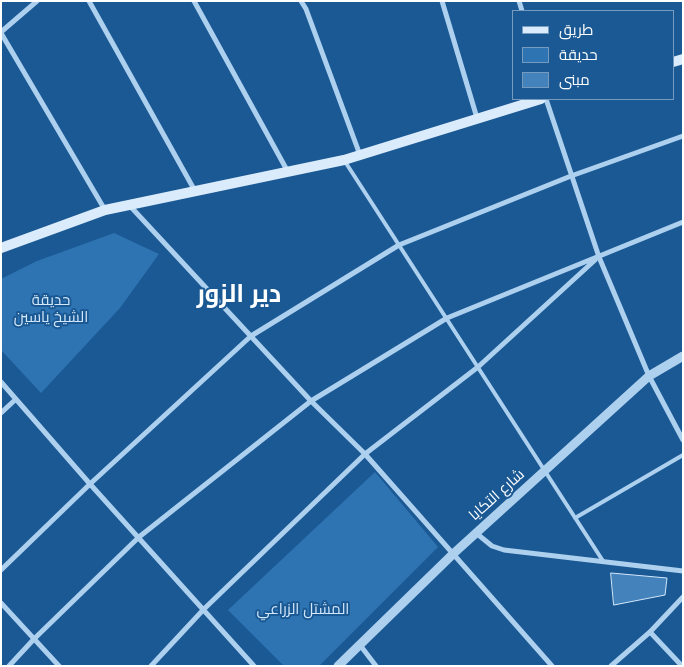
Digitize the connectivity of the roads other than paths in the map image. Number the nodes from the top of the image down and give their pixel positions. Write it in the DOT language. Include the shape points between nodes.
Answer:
graph roads {
  1 [pos="37,1"];
  2 [pos="89,1"];
  3 [pos="194,1"];
  4 [pos="301,1"];
  5 [pos="443,2"];
  6 [pos="1,33"];
  7 [pos="538,100"];
  8 [pos="546,100"];
  9 [pos="476,118"];
  10 [pos="683,136"];
  11 [pos="360,155"];
  12 [pos="344,160"];
  13 [pos="289,173"];
  14 [pos="571,176"];
  15 [pos="196,192"];
  16 [pos="129,205"];
  17 [pos="105,210"];
  18 [pos="683,222"];
  19 [pos="2,245"];
  20 [pos="399,245"];
  21 [pos="599,257"];
  22 [pos="447,318"];
  23 [pos="251,336"];
  24 [pos="683,356"];
  25 [pos="478,366"];
  26 [pos="649,376"];
  27 [pos="1,382"];
  28 [pos="16,399"];
  29 [pos="311,401"];
  30 [pos="1,414"];
  31 [pos="683,440"];
  32 [pos="365,454"];
  33 [pos="683,455"];
  34 [pos="545,470"];
  35 [pos="90,484"];
  36 [pos="575,518"];
  37 [pos="476,533"];
  38 [pos="140,537"];
  39 [pos="453,554"];
  40 [pos="603,561"];
  41 [pos="1,570"];
  42 [pos="683,570"];
  43 [pos="683,597"];
  44 [pos="1,603"];
  45 [pos="204,609"];
  46 [pos="650,632"];
  47 [pos="34,639"];
  48 [pos="360,645"];
  49 [pos="9,666"];
  50 [pos="60,666"];
  51 [pos="151,666"];
  52 [pos="254,666"];
  53 [pos="338,666"];
  54 [pos="376,666"];
  55 [pos="552,666"];
  56 [pos="610,666"];
  57 [pos="682,666"];
  1 -- 6 [label="street"];
  2 -- 15 [label="street"];
  3 -- 13 [label="street"];
  4 -- 11 [label="street"];
  5 -- 9 [label="street"];
  6 -- 17 [label="street"];
  7 -- 9 [label="main road"];
  8 -- 14 [label="street"];
  9 -- 11 [label="main road"];
  10 -- 14 [label="street"];
  11 -- 12 [label="main road"];
  12 -- 13 [label="main road"];
  12 -- 20 [label="lane"];
  13 -- 15 [label="main road"];
  14 -- 20 [label="street"];
  14 -- 21 [label="street"];
  15 -- 16 [label="main road"];
  16 -- 17 [label="main road"];
  16 -- 23 [label="street"];
  17 -- 19 [label="main road"];
  18 -- 21 [label="street"];
  20 -- 22 [label="lane"];
  20 -- 23 [label="street"];
  21 -- 22 [label="street"];
  21 -- 25 [label="street"];
  21 -- 26 [label="street"];
  22 -- 25 [label="lane"];
  22 -- 29 [label="street"];
  23 -- 29 [label="street"];
  23 -- 35 [label="street"];
  24 -- 26 [label="street, شارع التكايا"];
  25 -- 32 [label="street"];
  25 -- 34 [label="lane"];
  26 -- 31 [label="street"];
  26 -- 34 [label="street, شارع التكايا"];
  27 -- 28 [label="street"];
  28 -- 30 [label="street"];
  28 -- 35 [label="street"];
  29 -- 32 [label="street"];
  29 -- 38 [label="street"];
  32 -- 39 [label="street"];
  32 -- 45 [label="street"];
  33 -- 36 [label="lane"];
  34 -- 36 [label="lane"];
  34 -- 37 [label="street, شارع التكايا"];
  35 -- 38 [label="street"];
  35 -- 41 [label="street"];
  36 -- 40 [label="lane"];
  37 -- 39 [label="street, شارع التكايا"];
  37 -- 40 [label="street" via="492,546 504,550"];
  38 -- 45 [label="street"];
  38 -- 47 [label="street"];
  39 -- 48 [label="street, شارع التكايا"];
  39 -- 55 [label="street"];
  40 -- 42 [label="street"];
  43 -- 46 [label="street"];
  44 -- 47 [label="street"];
  45 -- 51 [label="street"];
  45 -- 52 [label="street"];
  46 -- 56 [label="street"];
  46 -- 57 [label="street"];
  47 -- 49 [label="street"];
  47 -- 50 [label="street"];
  48 -- 53 [label="street, شارع التكايا"];
  48 -- 54 [label="street"];
}
